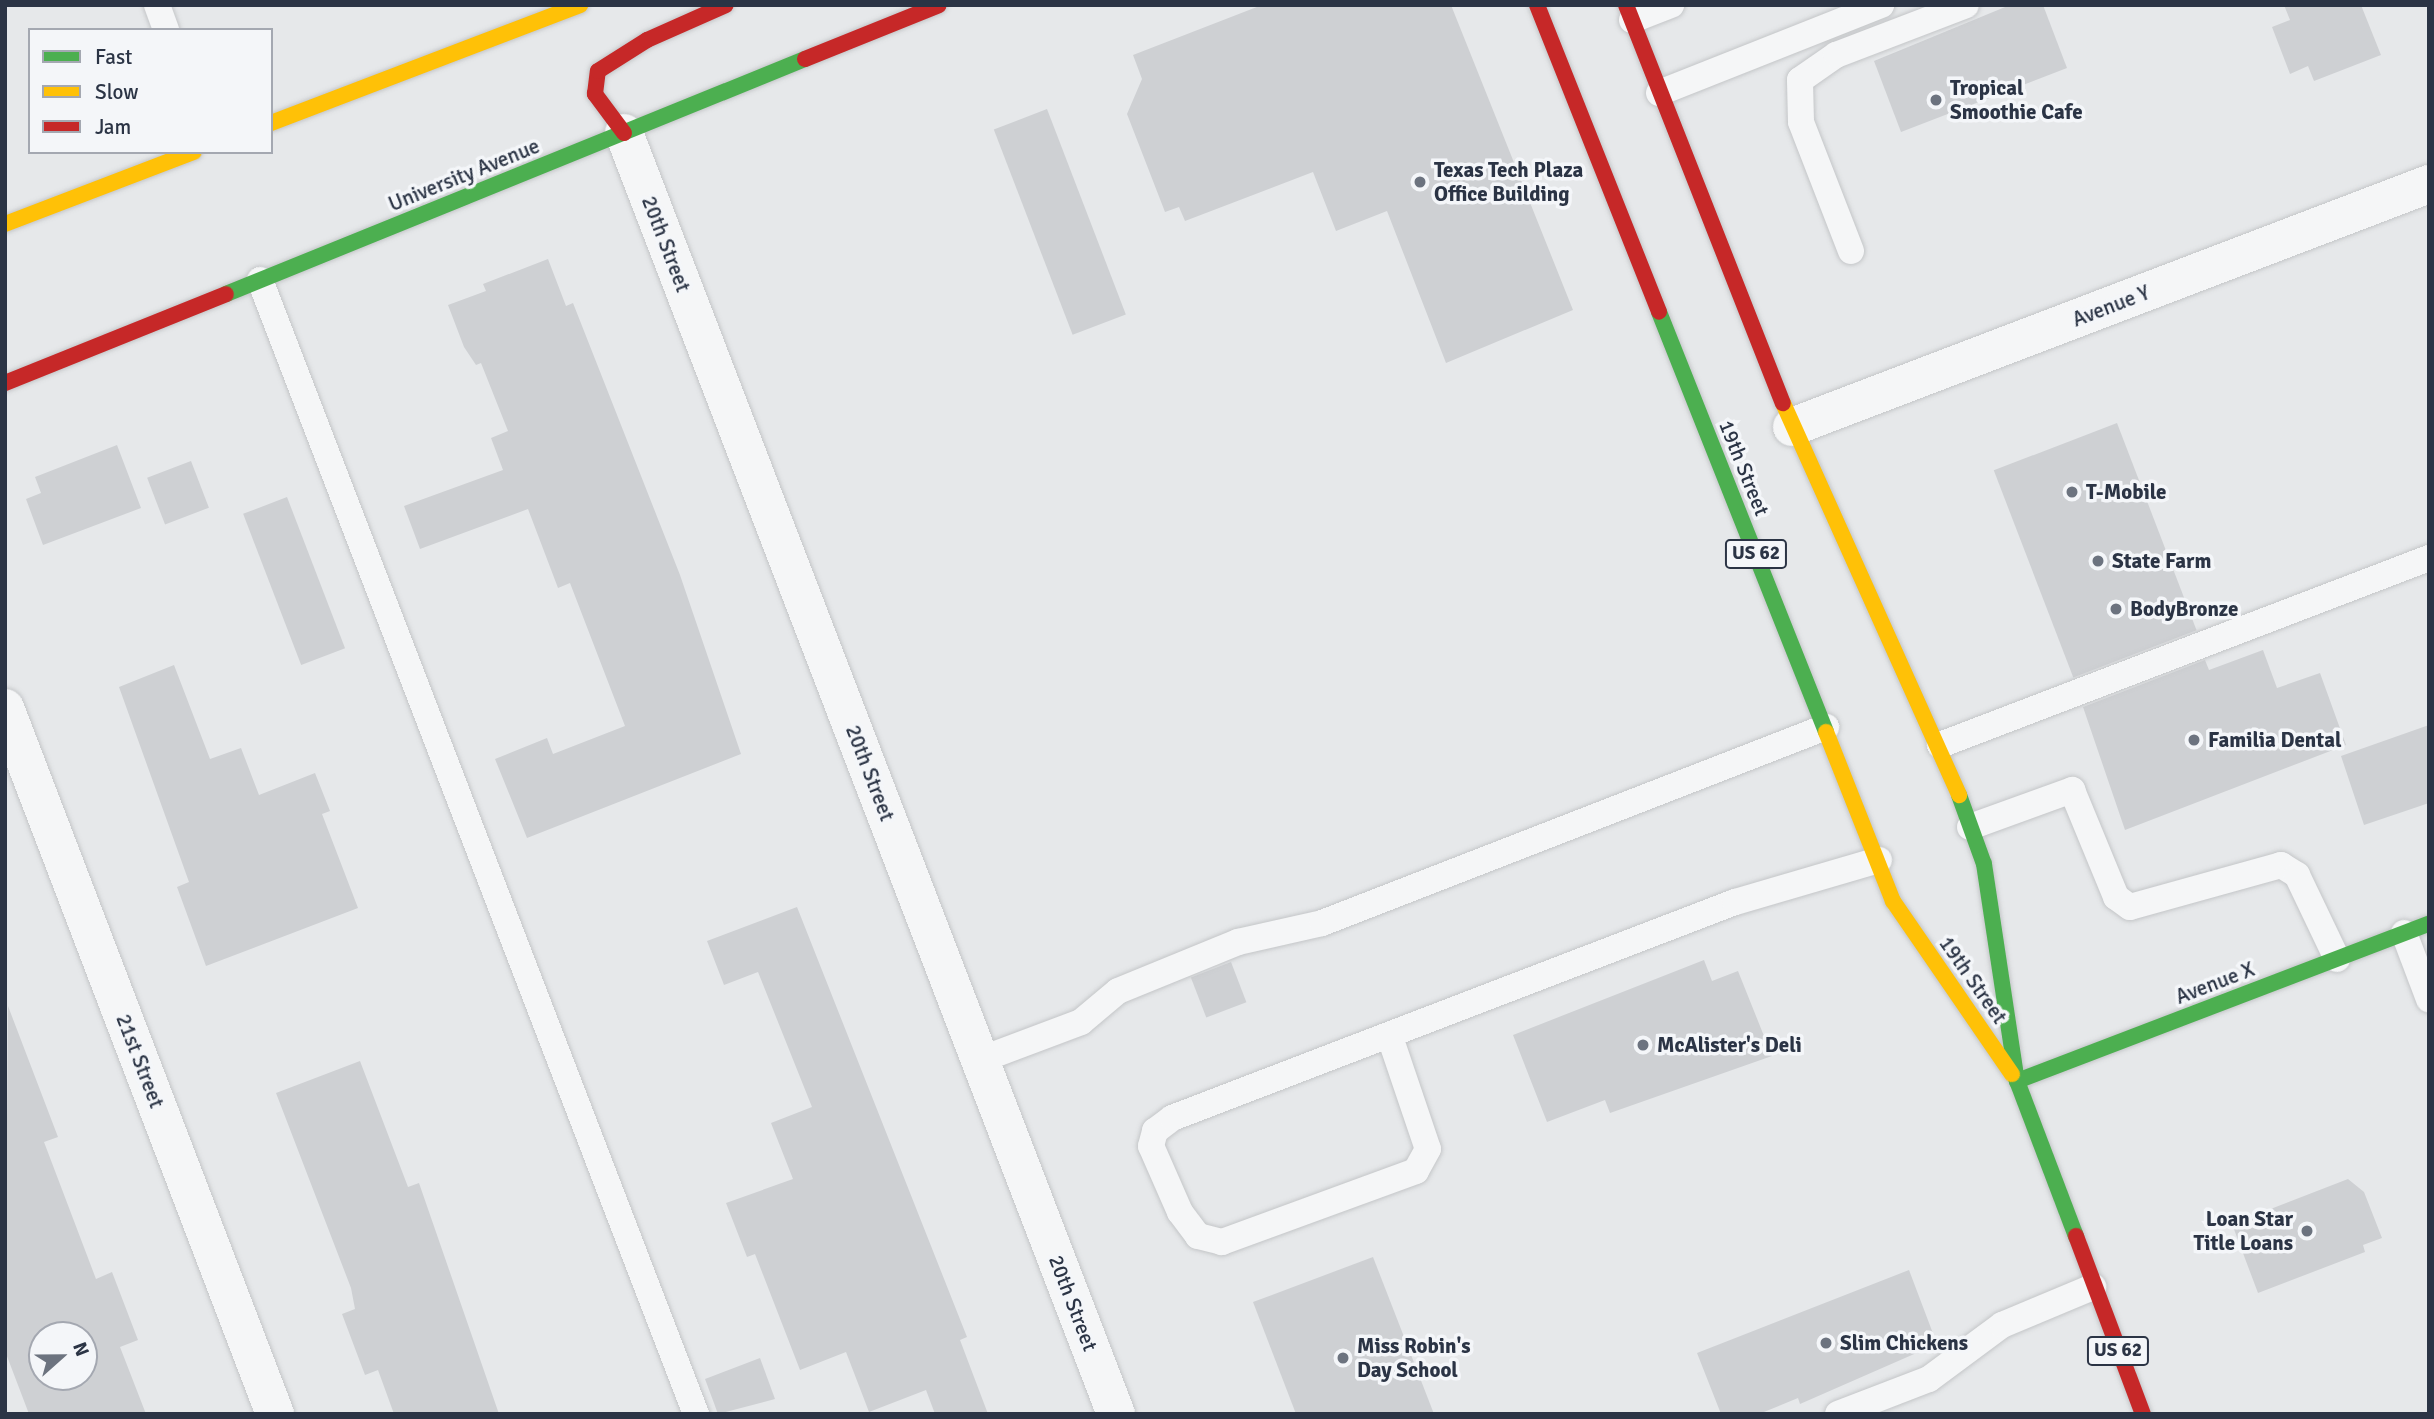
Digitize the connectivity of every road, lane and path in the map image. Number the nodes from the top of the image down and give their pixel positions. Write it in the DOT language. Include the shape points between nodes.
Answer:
graph roads {
  1 [pos="157,5"];
  2 [pos="726,5"];
  3 [pos="939,5"];
  4 [pos="1537,5"];
  5 [pos="1671,5"];
  6 [pos="1966,5"];
  7 [pos="575,6"];
  8 [pos="1878,6"];
  9 [pos="1629,13"];
  10 [pos="165,28"];
  11 [pos="1887,35"];
  12 [pos="1659,93"];
  13 [pos="273,122"];
  14 [pos="624,133"];
  15 [pos="189,154"];
  16 [pos="2429,184"];
  17 [pos="5,224"];
  18 [pos="1851,251"];
  19 [pos="260,280"];
  20 [pos="5,383"];
  21 [pos="1792,428"];
  22 [pos="2429,558"];
  23 [pos="5,708"];
  24 [pos="1826,727"];
  25 [pos="1940,746"];
  26 [pos="1970,827"];
  27 [pos="1879,860"];
  28 [pos="2429,924"];
  29 [pos="2404,933"];
  30 [pos="2337,959"];
  31 [pos="2429,999"];
  32 [pos="1390,1037"];
  33 [pos="980,1060"];
  34 [pos="2017,1080"];
  35 [pos="2093,1287"];
  36 [pos="275,1414"];
  37 [pos="695,1414"];
  38 [pos="1116,1414"];
  39 [pos="1838,1414"];
  40 [pos="2143,1414"];
  1 -- 10 [label="lane"];
  2 -- 14 [label="main road" via="648,40 598,71 594,94"];
  3 -- 14 [label="main road, University Avenue"];
  4 -- 24 [label="main road, 19th Street / US 62"];
  5 -- 9 [label="lane"];
  6 -- 11 [label="lane"];
  7 -- 13 [label="main road"];
  8 -- 11 [label="lane"];
  8 -- 12 [label="lane"];
  9 -- 12 [label="main road, 19th Street / US 62"];
  11 -- 18 [label="lane" via="1812,66 1800,80 1801,122"];
  12 -- 21 [label="main road, 19th Street / US 62"];
  14 -- 19 [label="main road, University Avenue"];
  14 -- 33 [label="street, 20th Street"];
  15 -- 17 [label="main road"];
  16 -- 21 [label="street, Avenue Y"];
  19 -- 20 [label="main road, University Avenue"];
  19 -- 37 [label="lane"];
  21 -- 25 [label="main road, 19th Street / US 62"];
  22 -- 25 [label="lane"];
  23 -- 36 [label="street, 21st Street"];
  24 -- 27 [label="main road, 19th Street / US 62"];
  24 -- 33 [label="lane" via="1322,923 1238,942 1118,991 1081,1022"];
  25 -- 26 [label="main road, 19th Street / US 62"];
  26 -- 30 [label="lane" via="2072,790 2116,897 2130,907 2281,865 2297,875"];
  26 -- 34 [label="main road, 19th Street / US 62" via="1984,864"];
  27 -- 32 [label="lane" via="1735,902"];
  27 -- 34 [label="main road, 19th Street / US 62" via="1893,901"];
  28 -- 29 [label="main road, Avenue X"];
  29 -- 30 [label="main road, Avenue X"];
  29 -- 31 [label="lane"];
  30 -- 34 [label="main road, Avenue X"];
  32 -- 32 [label="lane" via="1171,1118 1155,1131 1151,1146 1180,1212 1198,1236 1222,1242 1416,1171 1428,1149"];
  33 -- 38 [label="street, 20th Street"];
  34 -- 35 [label="main road, 19th Street / US 62"];
  35 -- 39 [label="lane" via="2002,1325 1930,1379"];
  35 -- 40 [label="main road, 19th Street / US 62"];
}
